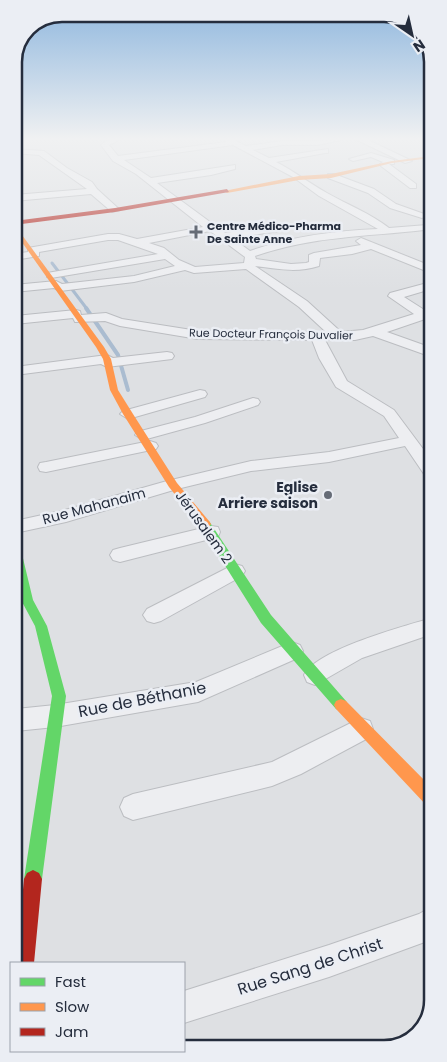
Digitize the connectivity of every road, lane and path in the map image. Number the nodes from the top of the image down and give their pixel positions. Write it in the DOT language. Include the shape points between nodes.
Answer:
graph roads {
  1 [pos="160,190"];
  2 [pos="233,190"];
  3 [pos="316,190"];
  4 [pos="367,190"];
  5 [pos="93,191"];
  6 [pos="23,197"];
  7 [pos="173,200"];
  8 [pos="115,210"];
  9 [pos="422,214"];
  10 [pos="23,224"];
  11 [pos="286,227"];
  12 [pos="424,227"];
  13 [pos="212,228"];
  14 [pos="387,231"];
  15 [pos="346,233"];
  16 [pos="223,236"];
  17 [pos="23,237"];
  18 [pos="139,242"];
  19 [pos="372,245"];
  20 [pos="23,247"];
  21 [pos="31,249"];
  22 [pos="23,253"];
  23 [pos="166,256"];
  24 [pos="249,261"];
  25 [pos="184,267"];
  26 [pos="424,267"];
  27 [pos="56,282"];
  28 [pos="23,287"];
  29 [pos="424,288"];
  30 [pos="424,312"];
  31 [pos="424,315"];
  32 [pos="85,317"];
  33 [pos="23,320"];
  34 [pos="376,332"];
  35 [pos="317,334"];
  36 [pos="338,336"];
  37 [pos="424,350"];
  38 [pos="167,356"];
  39 [pos="107,361"];
  40 [pos="23,370"];
  41 [pos="200,394"];
  42 [pos="252,402"];
  43 [pos="128,414"];
  44 [pos="146,441"];
  45 [pos="408,441"];
  46 [pos="424,459"];
  47 [pos="46,467"];
  48 [pos="173,484"];
  49 [pos="23,525"];
  50 [pos="210,532"];
  51 [pos="120,555"];
  52 [pos="235,571"];
  53 [pos="22,581"];
  54 [pos="154,616"];
  55 [pos="424,629"];
  56 [pos="292,650"];
  57 [pos="315,675"];
  58 [pos="55,716"];
  59 [pos="22,719"];
  60 [pos="361,729"];
  61 [pos="424,792"];
  62 [pos="133,807"];
  63 [pos="26,860"];
  64 [pos="424,928"];
  65 [pos="22,952"];
  66 [pos="185,1007"];
  1 -- 7 [label="street"];
  2 -- 7 [label="street"];
  3 -- 14 [label="street"];
  4 -- 9 [label="street" via="393,206"];
  5 -- 6 [label="street"];
  5 -- 8 [label="street"];
  7 -- 8 [label="street"];
  7 -- 13 [label="street"];
  8 -- 10 [label="street"];
  11 -- 16 [label="street"];
  12 -- 14 [label="street"];
  13 -- 16 [label="street"];
  13 -- 18 [label="street"];
  14 -- 15 [label="street"];
  15 -- 19 [label="street"];
  15 -- 24 [label="street" via="280,244"];
  16 -- 24 [label="street"];
  17 -- 21 [label="street, Jérusalem 2"];
  18 -- 21 [label="street" via="108,237"];
  18 -- 23 [label="street" via="160,250"];
  19 -- 24 [label="street" via="318,255 313,257 315,264 308,266 292,268"];
  19 -- 26 [label="street"];
  20 -- 21 [label="street"];
  21 -- 22 [label="street"];
  21 -- 27 [label="street, Jérusalem 2"];
  23 -- 25 [label="street"];
  23 -- 27 [label="street"];
  24 -- 25 [label="street" via="200,270"];
  24 -- 36 [label="street"];
  25 -- 27 [label="street" via="134,279"];
  27 -- 28 [label="street"];
  27 -- 32 [label="street, Jérusalem 2"];
  29 -- 30 [label="street" via="394,296"];
  31 -- 34 [label="street, Rue Docteur François Duvalier"];
  32 -- 33 [label="street, Rue Docteur François Duvalier"];
  32 -- 35 [label="street, Rue Docteur François Duvalier" via="198,335"];
  32 -- 39 [label="street, Jérusalem 2"];
  34 -- 36 [label="street, Rue Docteur François Duvalier"];
  34 -- 37 [label="street"];
  35 -- 36 [label="street, Rue Docteur François Duvalier"];
  35 -- 45 [label="street" via="326,358 342,384 389,413"];
  38 -- 39 [label="street"];
  39 -- 40 [label="street"];
  39 -- 43 [label="street, Jérusalem 2" via="114,390"];
  41 -- 43 [label="street"];
  42 -- 44 [label="street"];
  43 -- 44 [label="street, Jérusalem 2"];
  44 -- 47 [label="street"];
  44 -- 48 [label="street, Jérusalem 2"];
  45 -- 46 [label="street"];
  45 -- 48 [label="street, Rue Mahanaim" via="329,457 251,466"];
  48 -- 49 [label="street, Rue Mahanaim"];
  48 -- 50 [label="street, Jérusalem 2"];
  50 -- 51 [label="street"];
  50 -- 52 [label="street, Jérusalem 2"];
  52 -- 54 [label="street"];
  52 -- 56 [label="street, Jérusalem 2" via="266,620"];
  53 -- 58 [label="street" via="53,667 59,696"];
  55 -- 57 [label="street" via="354,652"];
  56 -- 57 [label="street, Jérusalem 2"];
  56 -- 58 [label="street, Rue de Béthanie" via="198,692"];
  57 -- 60 [label="street, Jérusalem 2"];
  58 -- 59 [label="street, Rue de Béthanie"];
  58 -- 63 [label="street"];
  60 -- 61 [label="street, Jérusalem 2"];
  60 -- 62 [label="street" via="272,774"];
  63 -- 65 [label="street"];
  64 -- 66 [label="street, Rue Sang de Christ"];
}
